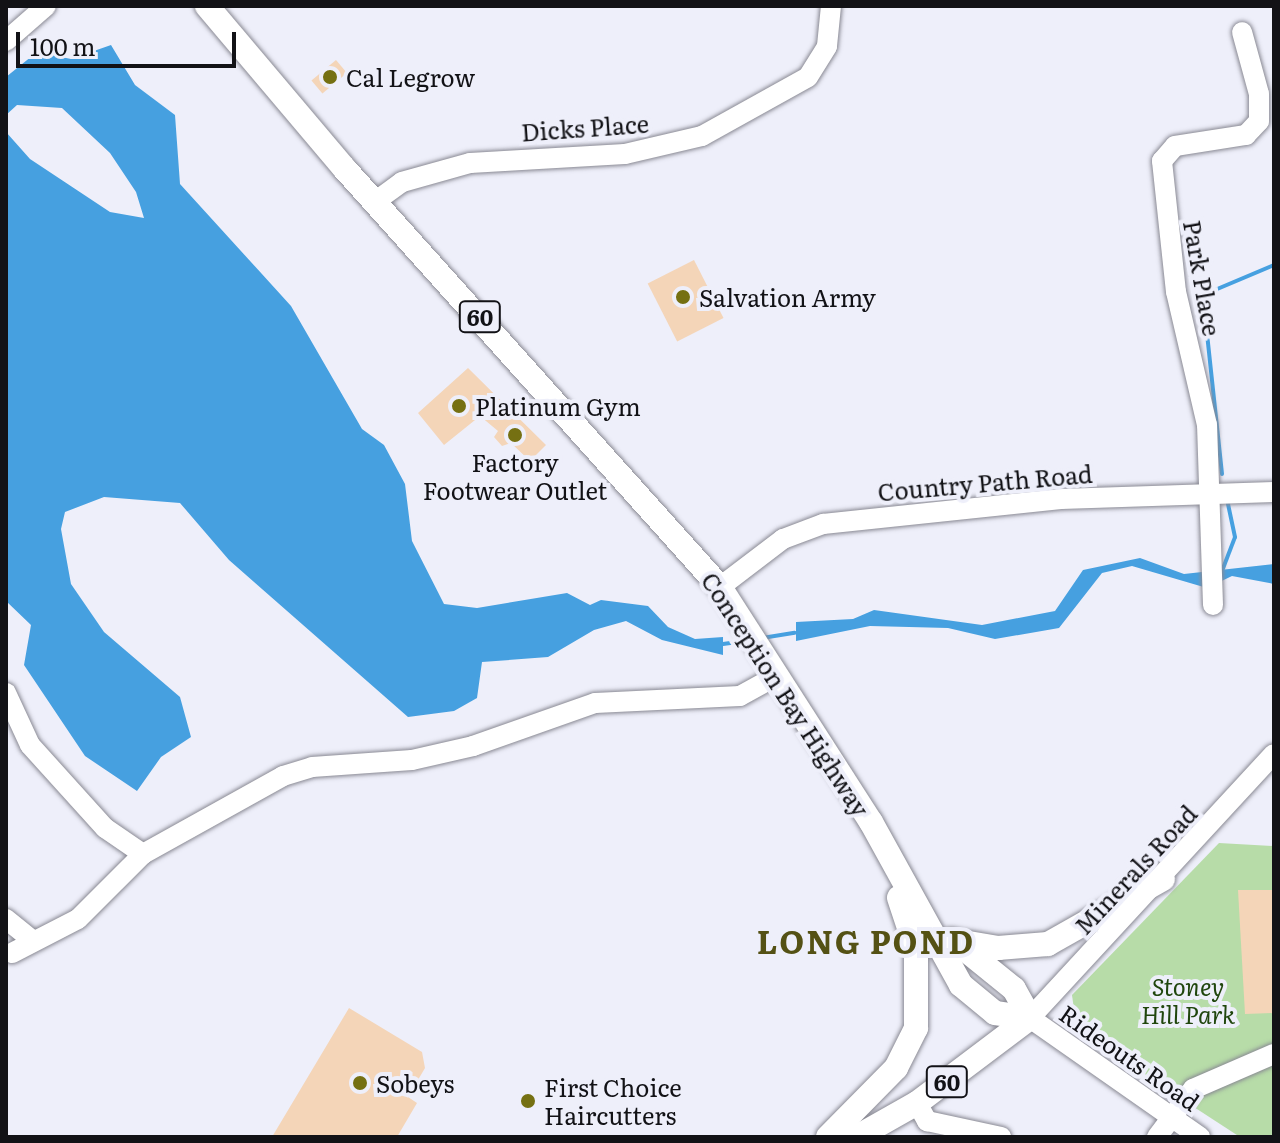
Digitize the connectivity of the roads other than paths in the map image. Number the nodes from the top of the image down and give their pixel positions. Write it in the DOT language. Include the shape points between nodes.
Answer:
graph roads {
  1 [pos="46,6"];
  2 [pos="207,6"];
  3 [pos="831,6"];
  4 [pos="1242,32"];
  5 [pos="6,41"];
  6 [pos="376,201"];
  7 [pos="1274,492"];
  8 [pos="1209,493"];
  9 [pos="720,587"];
  10 [pos="1213,599"];
  11 [pos="775,671"];
  12 [pos="6,693"];
  13 [pos="1274,754"];
  14 [pos="878,839"];
  15 [pos="143,854"];
  16 [pos="1163,879"];
  17 [pos="6,919"];
  18 [pos="940,934"];
  19 [pos="33,941"];
  20 [pos="12,953"];
  21 [pos="1030,1018"];
  22 [pos="1274,1054"];
  23 [pos="917,1103"];
  24 [pos="1168,1117"];
  25 [pos="828,1137"];
  26 [pos="857,1137"];
  27 [pos="1001,1137"];
  28 [pos="1157,1137"];
  29 [pos="1200,1137"];
  1 -- 5 [label="street"];
  2 -- 6 [label="main road, Conception Bay Highway / 60"];
  3 -- 6 [label="street, Dicks Place" via="827,46 808,77 702,136 625,154 470,163 402,182"];
  4 -- 8 [label="street, Park Place" via="1259,94 1259,121 1246,135 1175,146 1162,161 1176,292 1207,425"];
  6 -- 9 [label="main road, Conception Bay Highway / 60"];
  7 -- 8 [label="street, Country Path Road"];
  8 -- 9 [label="street, Country Path Road" via="1061,499 823,524 783,539"];
  8 -- 10 [label="street, Park Place"];
  9 -- 11 [label="main road, Conception Bay Highway / 60"];
  11 -- 14 [label="main road, Conception Bay Highway / 60"];
  11 -- 15 [label="street" via="740,696 595,703 412,760 312,767"];
  12 -- 15 [label="street" via="30,745 105,828"];
  13 -- 16 [label="street, Minerals Road"];
  14 -- 18 [label="main road, Conception Bay Highway / 60"];
  14 -- 25 [label="main road" via="916,949 916,1028 896,1068"];
  15 -- 19 [label="street" via="78,919"];
  16 -- 18 [label="main road" via="1048,944 1013,948"];
  16 -- 21 [label="street, Minerals Road"];
  17 -- 19 [label="street"];
  18 -- 21 [label="main road, Conception Bay Highway / 60" via="1014,989"];
  19 -- 20 [label="street"];
  21 -- 23 [label="main road, 60"];
  21 -- 24 [label="street, Rideouts Road"];
  22 -- 24 [label="street" via="1193,1089"];
  23 -- 26 [label="main road, 60"];
  23 -- 27 [label="street" via="927,1121"];
  24 -- 28 [label="street"];
  24 -- 29 [label="street, Rideouts Road"];
}
